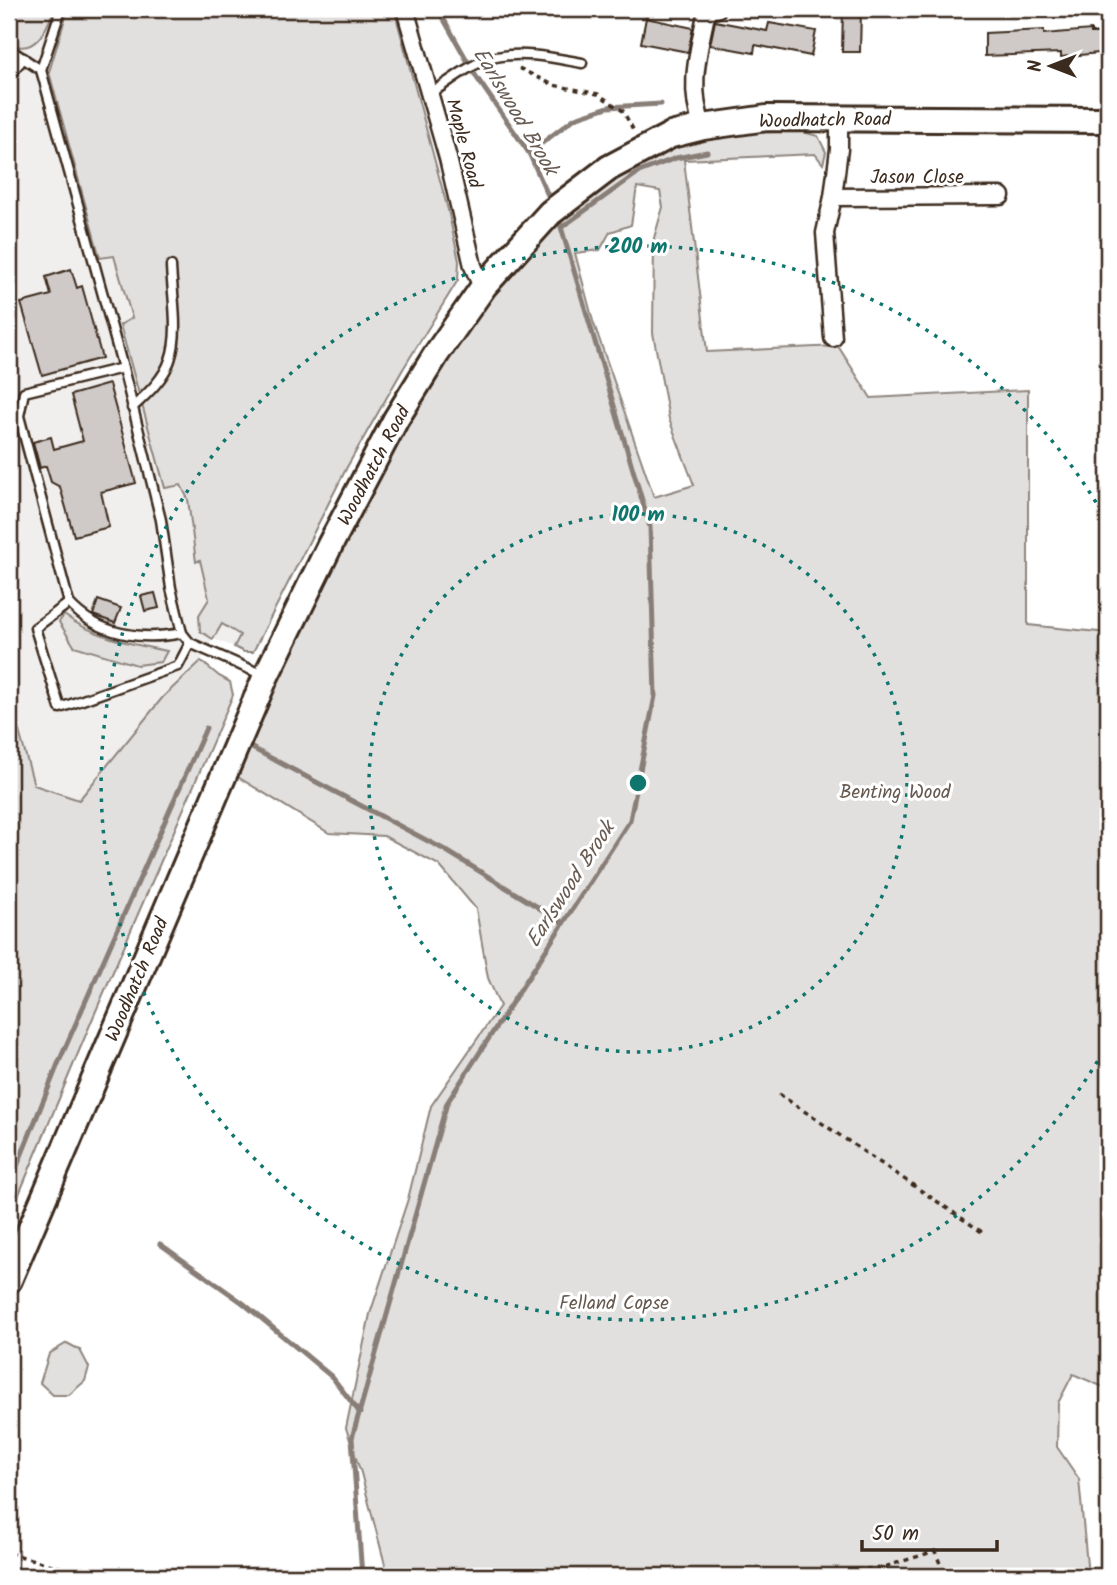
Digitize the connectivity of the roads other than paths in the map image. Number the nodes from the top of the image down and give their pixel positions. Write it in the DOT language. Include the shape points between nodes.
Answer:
graph roads {
  1 [pos="61,9"];
  2 [pos="405,9"];
  3 [pos="712,10"];
  4 [pos="9,49"];
  5 [pos="24,58"];
  6 [pos="582,62"];
  7 [pos="41,70"];
  8 [pos="9,75"];
  9 [pos="430,94"];
  10 [pos="839,118"];
  11 [pos="1108,120"];
  12 [pos="703,127"];
  13 [pos="1001,196"];
  14 [pos="833,197"];
  15 [pos="171,266"];
  16 [pos="484,286"];
  17 [pos="833,338"];
  18 [pos="123,368"];
  19 [pos="132,408"];
  20 [pos="68,603"];
  21 [pos="182,634"];
  22 [pos="190,643"];
  23 [pos="266,676"];
  24 [pos="9,1279"];
  1 -- 7 [label="lane"];
  2 -- 9 [label="street, Maple Road"];
  3 -- 12 [label="street" via="694,72 696,110"];
  4 -- 5 [label="lane"];
  5 -- 7 [label="lane"];
  5 -- 8 [label="lane"];
  6 -- 9 [label="lane" via="528,54 496,57"];
  7 -- 18 [label="lane"];
  9 -- 16 [label="street, Maple Road" via="473,266"];
  10 -- 11 [label="main road, Woodhatch Road"];
  10 -- 12 [label="main road, Woodhatch Road" via="768,118"];
  10 -- 14 [label="street"];
  12 -- 16 [label="main road, Woodhatch Road" via="671,135 609,168 559,206"];
  13 -- 14 [label="street, Jason Close"];
  14 -- 17 [label="street" via="825,233"];
  15 -- 19 [label="lane" via="174,335 170,361"];
  16 -- 23 [label="main road, Woodhatch Road" via="396,419"];
  18 -- 19 [label="lane"];
  18 -- 20 [label="lane" via="24,393 19,416"];
  19 -- 21 [label="lane"];
  20 -- 21 [label="lane" via="81,617 107,630 156,638"];
  20 -- 22 [label="lane" via="35,628 60,708 178,667"];
  21 -- 22 [label="lane"];
  22 -- 23 [label="lane"];
  23 -- 24 [label="main road, Woodhatch Road"];
}
